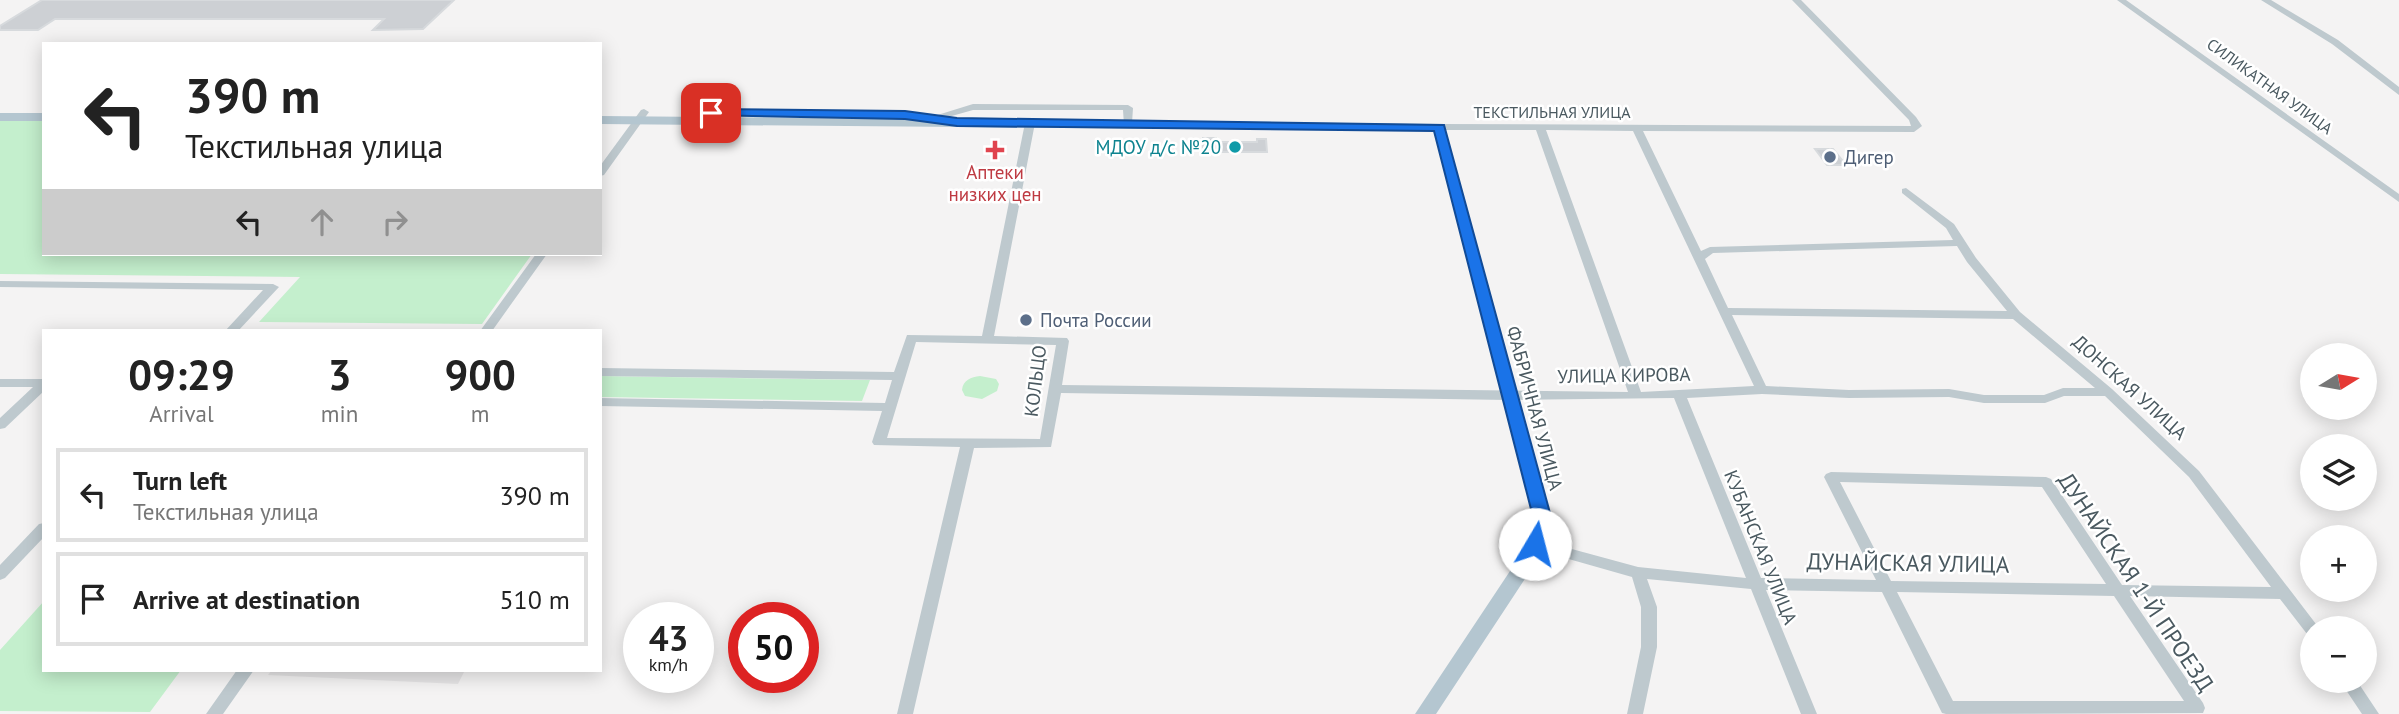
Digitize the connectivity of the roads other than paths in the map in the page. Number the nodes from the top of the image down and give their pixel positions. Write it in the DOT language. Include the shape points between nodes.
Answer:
graph roads {
  1 [pos="1796,0"];
  2 [pos="2121,0"];
  3 [pos="2265,0"];
  4 [pos="2399,92"];
  5 [pos="0,108"];
  6 [pos="42,108"];
  7 [pos="602,112"];
  8 [pos="641,116"];
  9 [pos="0,117"];
  10 [pos="42,117"];
  11 [pos="954,118"];
  12 [pos="917,119"];
  13 [pos="1031,119"];
  14 [pos="602,120"];
  15 [pos="1127,123"];
  16 [pos="1439,127"];
  17 [pos="1540,128"];
  18 [pos="1637,128"];
  19 [pos="602,170"];
  20 [pos="1906,191"];
  21 [pos="2399,200"];
  22 [pos="1960,243"];
  23 [pos="540,256"];
  24 [pos="1699,258"];
  25 [pos="0,284"];
  26 [pos="1725,311"];
  27 [pos="2016,315"];
  28 [pos="233,329"];
  29 [pos="487,329"];
  30 [pos="987,340"];
  31 [pos="602,372"];
  32 [pos="899,376"];
  33 [pos="0,383"];
  34 [pos="42,384"];
  35 [pos="42,386"];
  36 [pos="1055,389"];
  37 [pos="1762,390"];
  38 [pos="2108,392"];
  39 [pos="1679,394"];
  40 [pos="1508,396"];
  41 [pos="1636,396"];
  42 [pos="602,402"];
  43 [pos="890,407"];
  44 [pos="0,425"];
  45 [pos="968,443"];
  46 [pos="42,530"];
  47 [pos="1535,544"];
  48 [pos="1638,573"];
  49 [pos="0,574"];
  50 [pos="1754,583"];
  51 [pos="1885,587"];
  52 [pos="2115,588"];
  53 [pos="2285,593"];
  54 [pos="2302,616"];
  55 [pos="245,672"];
  56 [pos="2356,693"];
  57 [pos="215,714"];
  58 [pos="905,714"];
  59 [pos="1425,714"];
  60 [pos="1635,714"];
  61 [pos="1809,714"];
  62 [pos="2371,714"];
  1 -- 18 [label="street, ТЕКСТИЛЬНАЯ УЛИЦА" via="1913,119 1914,129"];
  2 -- 21 [label="street, СИЛИКАТНАЯ УЛИЦА"];
  3 -- 4 [label="street" via="2316,30"];
  5 -- 6 [label="main road"];
  7 -- 8 [label="main road, ТЕКСТИЛЬНАЯ УЛИЦА"];
  8 -- 12 [label="main road, ТЕКСТИЛЬНАЯ УЛИЦА"];
  8 -- 14 [label="main road, ТЕКСТИЛЬНАЯ УЛИЦА"];
  8 -- 19 [label="street"];
  9 -- 10 [label="main road"];
  11 -- 12 [label="main road, ТЕКСТИЛЬНАЯ УЛИЦА"];
  11 -- 12 [label="main road, ТЕКСТИЛЬНАЯ УЛИЦА"];
  11 -- 13 [label="main road, ТЕКСТИЛЬНАЯ УЛИЦА"];
  11 -- 15 [label="street" via="973,107 1128,108"];
  13 -- 15 [label="main road, ТЕКСТИЛЬНАЯ УЛИЦА"];
  13 -- 30 [label="street"];
  15 -- 16 [label="main road, ТЕКСТИЛЬНАЯ УЛИЦА"];
  16 -- 17 [label="street, ТЕКСТИЛЬНАЯ УЛИЦА"];
  16 -- 40 [label="main road, ФАБРИЧНАЯ УЛИЦА"];
  17 -- 18 [label="street, ТЕКСТИЛЬНАЯ УЛИЦА"];
  17 -- 41 [label="street"];
  18 -- 24 [label="street"];
  20 -- 22 [label="street, ДОНСКАЯ УЛИЦА" via="1950,226"];
  22 -- 24 [label="street" via="1710,250"];
  22 -- 27 [label="street, ДОНСКАЯ УЛИЦА"];
  23 -- 29 [label="street"];
  24 -- 26 [label="street"];
  25 -- 28 [label="street" via="273,287"];
  26 -- 27 [label="street"];
  26 -- 37 [label="street"];
  27 -- 38 [label="street, ДОНСКАЯ УЛИЦА"];
  30 -- 32 [label="street, КОЛЬЦО" via="911,338"];
  30 -- 36 [label="street, КОЛЬЦО" via="1063,341"];
  31 -- 32 [label="street"];
  32 -- 43 [label="street, КОЛЬЦО"];
  33 -- 34 [label="street"];
  35 -- 44 [label="street"];
  36 -- 40 [label="street, УЛИЦА КИРОВА"];
  36 -- 45 [label="street, КОЛЬЦО" via="1046,444"];
  37 -- 38 [label="street, УЛИЦА КИРОВА" via="1949,393 1984,399"];
  37 -- 39 [label="street, УЛИЦА КИРОВА"];
  38 -- 53 [label="street, ДОНСКАЯ УЛИЦА" via="2194,474"];
  39 -- 41 [label="street, УЛИЦА КИРОВА"];
  39 -- 50 [label="street, КУБАНСКАЯ УЛИЦА"];
  40 -- 41 [label="street, УЛИЦА КИРОВА"];
  40 -- 47 [label="main road, ФАБРИЧНАЯ УЛИЦА" via="1541,513"];
  42 -- 43 [label="street"];
  43 -- 45 [label="street, КОЛЬЦО" via="879,442"];
  45 -- 58 [label="street"];
  46 -- 49 [label="street"];
  47 -- 48 [label="street, ДУНАЙСКАЯ УЛИЦА"];
  47 -- 59 [label="main road, ФАБРИЧНАЯ УЛИЦА"];
  48 -- 50 [label="street, ДУНАЙСКАЯ УЛИЦА"];
  48 -- 60 [label="street" via="1649,607 1649,647"];
  50 -- 51 [label="street, ДУНАЙСКАЯ УЛИЦА"];
  50 -- 61 [label="street, КУБАНСКАЯ УЛИЦА"];
  51 -- 52 [label="street, ДУНАЙСКАЯ УЛИЦА"];
  51 -- 52 [label="street, ДУНАЙСКАЯ 1-Й ПРОЕЗД" via="1831,477 2046,482"];
  51 -- 52 [label="street, ДУНАЙСКАЯ 1-Й ПРОЕЗД" via="1948,708 2197,708"];
  52 -- 53 [label="street, ДУНАЙСКАЯ УЛИЦА"];
  53 -- 54 [label="street, ДОНСКАЯ УЛИЦА"];
  55 -- 57 [label="street"];
  56 -- 62 [label="street"];
}
